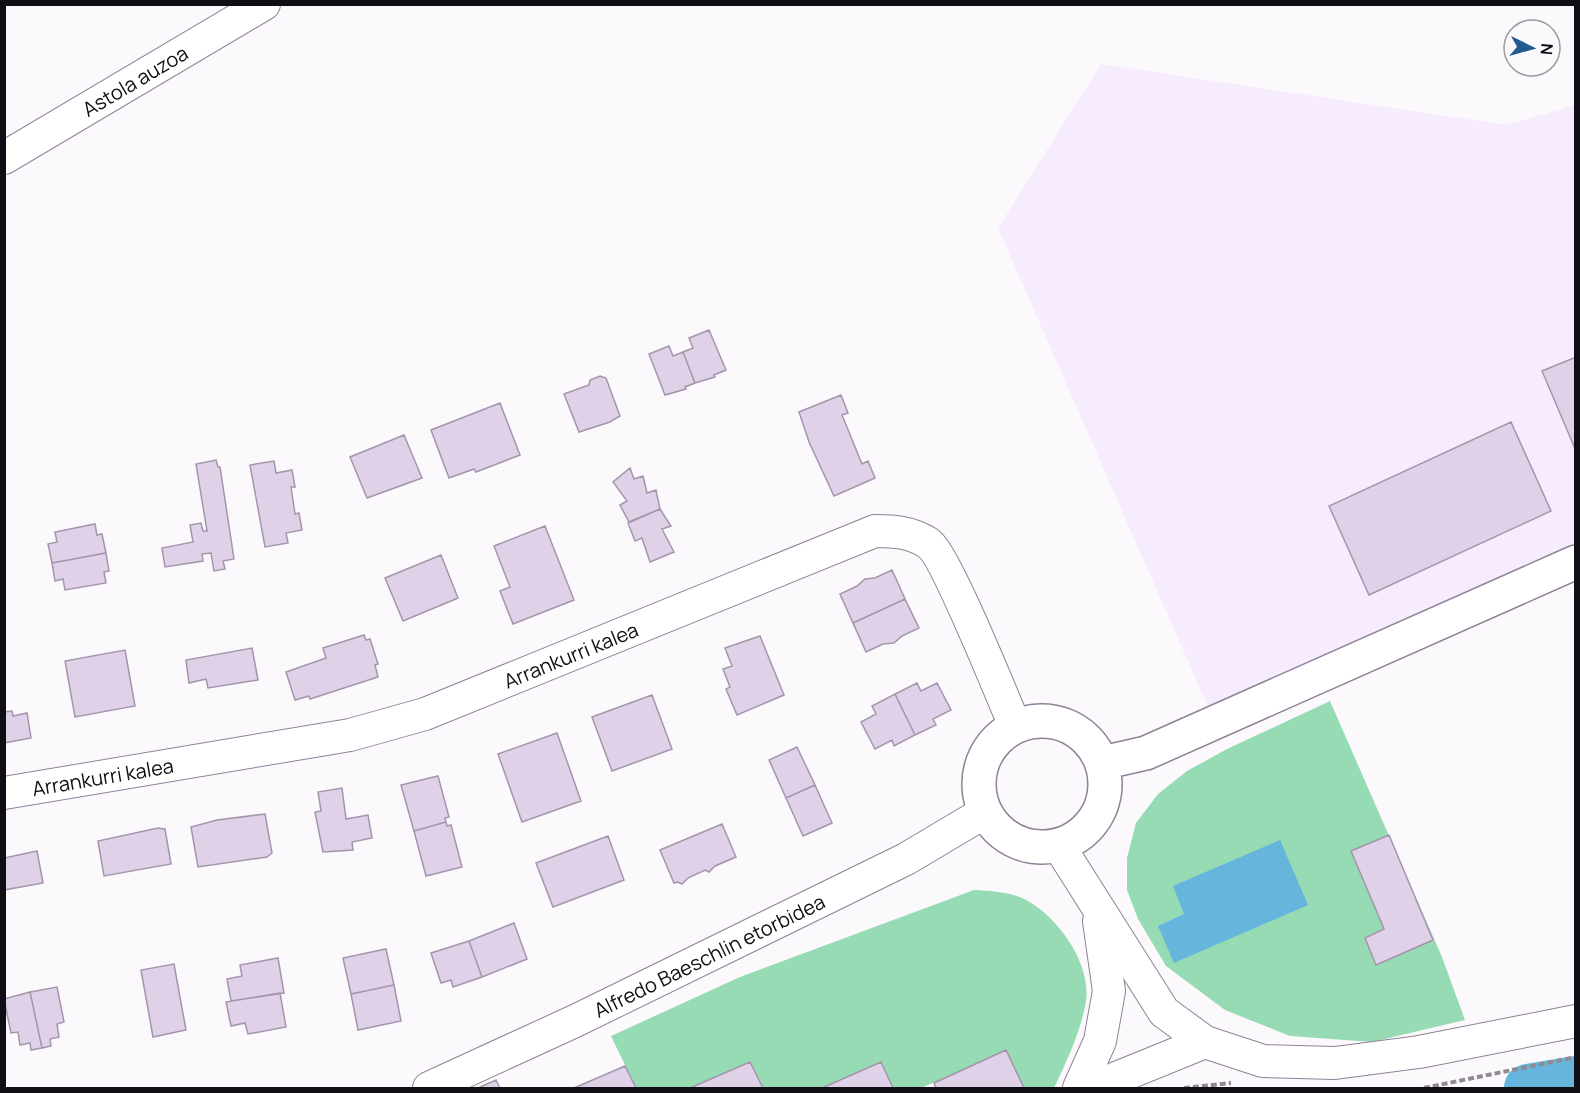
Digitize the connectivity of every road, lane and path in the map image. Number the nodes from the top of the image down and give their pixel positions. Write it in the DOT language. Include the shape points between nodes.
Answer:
graph roads {
  1 [pos="264,4"];
  2 [pos="4,158"];
  3 [pos="1575,562"];
  4 [pos="1015,726"];
  5 [pos="1102,763"];
  6 [pos="4,794"];
  7 [pos="985,812"];
  8 [pos="1059,846"];
  9 [pos="1097,909"];
  10 [pos="1575,1021"];
  11 [pos="1205,1042"];
  12 [pos="1575,1057"];
  13 [pos="429,1089"];
  14 [pos="1079,1089"];
  15 [pos="1102,1089"];
  16 [pos="1424,1089"];
  1 -- 2 [label="street, Astola auzoa"];
  3 -- 5 [label="main road" via="1146,753"];
  4 -- 5 [label="main road" via="1036,720 1057,722 1076,730 1092,745"];
  4 -- 6 [label="street, Arrankurri kalea" via="953,585 930,544 903,532 874,531 425,714 350,735"];
  4 -- 7 [label="main road" via="986,753 979,772"];
  5 -- 8 [label="main road" via="1106,784 1103,804 1078,837"];
  7 -- 8 [label="main road" via="994,826 1016,842 1041,848"];
  7 -- 13 [label="street, Alfredo Baeschlin etorbidea" via="906,860"];
  8 -- 9 [label="street"];
  9 -- 11 [label="street" via="1164,1012"];
  9 -- 14 [label="street" via="1109,991 1100,1041"];
  10 -- 11 [label="street" via="1419,1052 1335,1063 1263,1062"];
  11 -- 15 [label="street" via="1109,1081"];
  12 -- 16 [label="path"];
}
